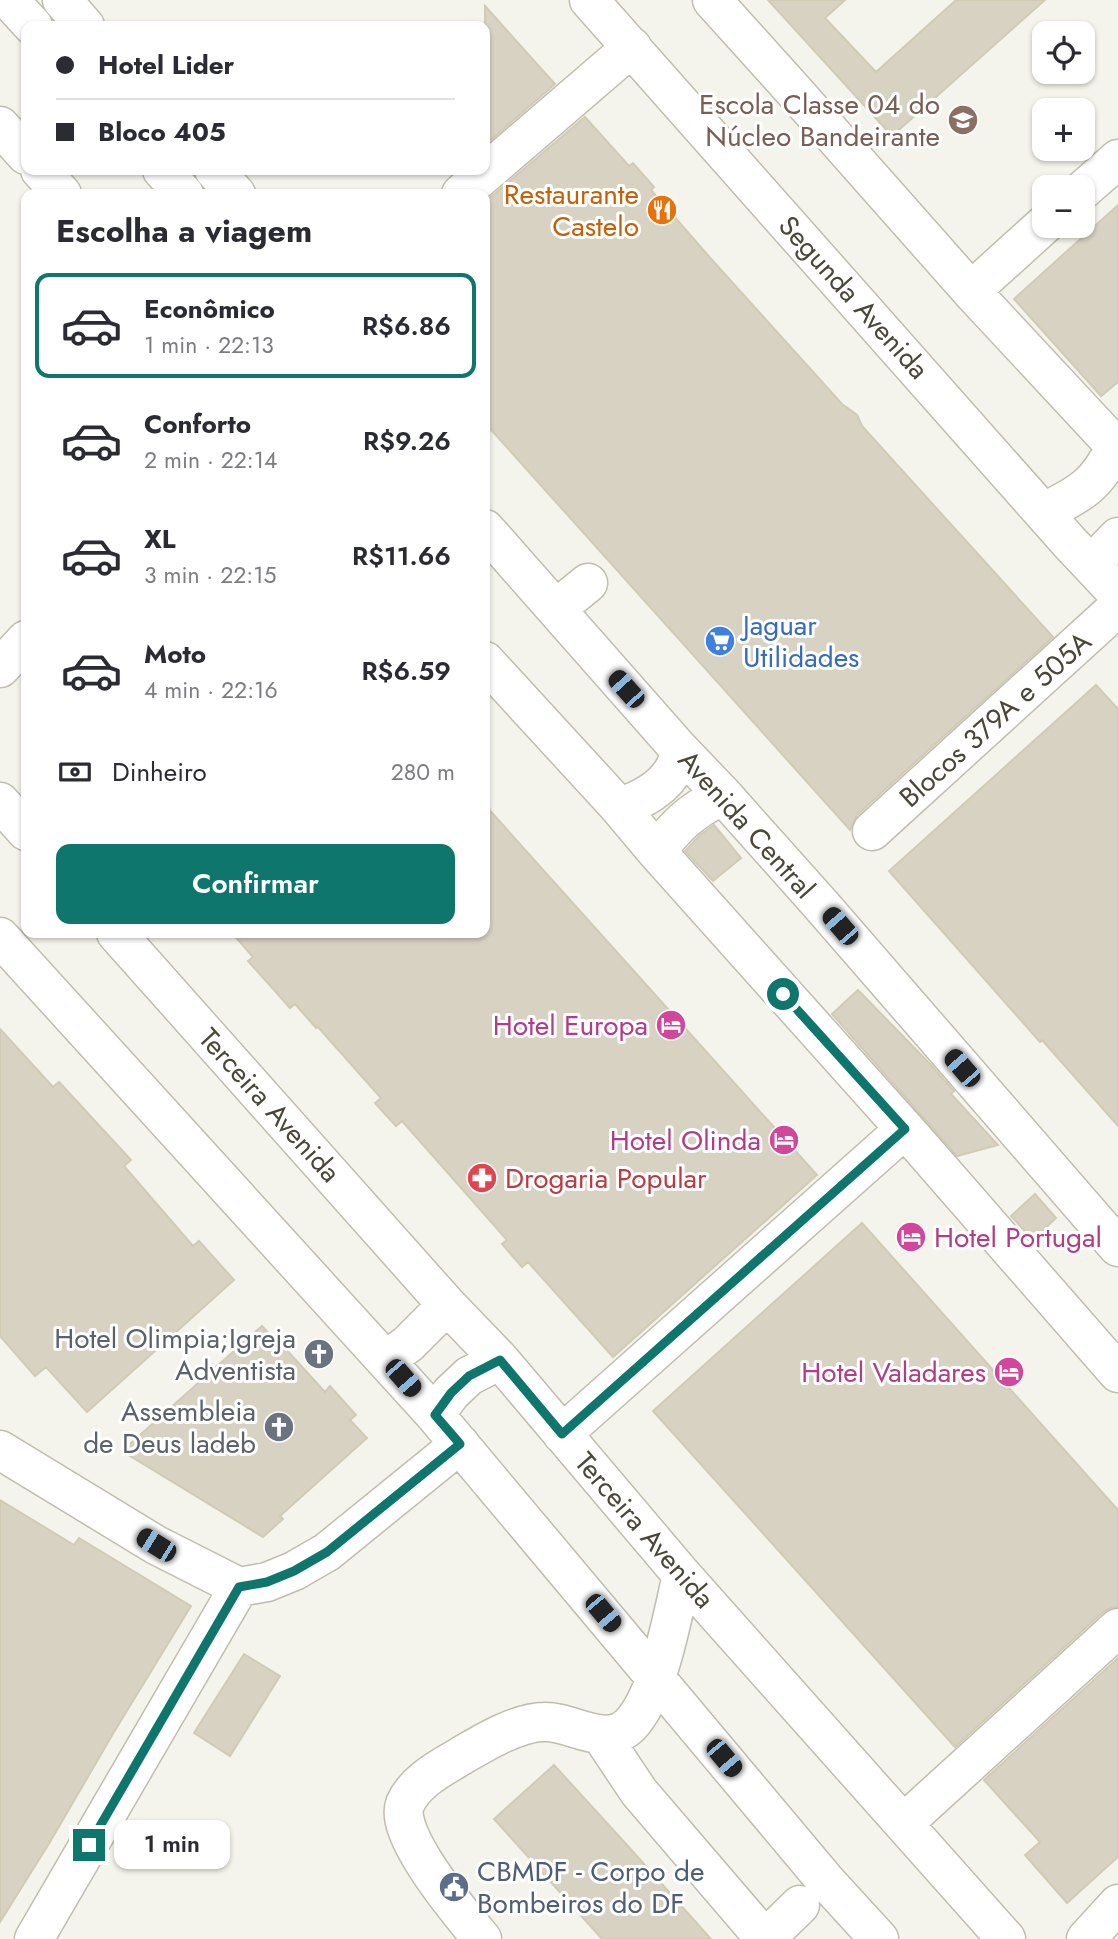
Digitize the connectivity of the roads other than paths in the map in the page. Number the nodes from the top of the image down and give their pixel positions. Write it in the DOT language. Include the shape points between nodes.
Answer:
graph roads {
  1 [pos="9,0"];
  2 [pos="62,0"];
  3 [pos="589,0"];
  4 [pos="712,0"];
  5 [pos="28,21"];
  6 [pos="81,21"];
  7 [pos="632,47"];
  8 [pos="0,126"];
  9 [pos="21,149"];
  10 [pos="1118,159"];
  11 [pos="490,169"];
  12 [pos="45,175"];
  13 [pos="167,175"];
  14 [pos="219,175"];
  15 [pos="483,175"];
  16 [pos="1095,179"];
  17 [pos="57,189"];
  18 [pos="179,189"];
  19 [pos="231,189"];
  20 [pos="467,189"];
  21 [pos="1032,236"];
  22 [pos="971,291"];
  23 [pos="1117,448"];
  24 [pos="1044,512"];
  25 [pos="490,535"];
  26 [pos="1118,537"];
  27 [pos="1091,565"];
  28 [pos="587,583"];
  29 [pos="1118,594"];
  30 [pos="1118,607"];
  31 [pos="556,609"];
  32 [pos="21,645"];
  33 [pos="490,666"];
  34 [pos="0,668"];
  35 [pos="679,749"];
  36 [pos="723,795"];
  37 [pos="0,802"];
  38 [pos="619,807"];
  39 [pos="21,825"];
  40 [pos="872,831"];
  41 [pos="656,851"];
  42 [pos="0,937"];
  43 [pos="121,938"];
  44 [pos="905,1129"];
  45 [pos="1118,1247"];
  46 [pos="447,1305"];
  47 [pos="386,1360"];
  48 [pos="500,1360"];
  49 [pos="1118,1374"];
  50 [pos="435,1415"];
  51 [pos="562,1434"];
  52 [pos="460,1444"];
  53 [pos="0,1450"];
  54 [pos="682,1575"];
  55 [pos="239,1587"];
  56 [pos="1118,1628"];
  57 [pos="656,1677"];
  58 [pos="601,1735"];
  59 [pos="904,1823"];
  60 [pos="1118,1904"];
  61 [pos="800,1905"];
  62 [pos="34,1939"];
  63 [pos="482,1939"];
  64 [pos="765,1939"];
  65 [pos="879,1939"];
  66 [pos="1006,1939"];
  67 [pos="1086,1939"];
  1 -- 5 [label="street"];
  2 -- 6 [label="street"];
  3 -- 7 [label="street, Segunda Avenida"];
  4 -- 22 [label="street"];
  7 -- 11 [label="street"];
  7 -- 24 [label="street, Segunda Avenida"];
  8 -- 9 [label="street"];
  10 -- 16 [label="street"];
  12 -- 17 [label="street"];
  13 -- 18 [label="street"];
  14 -- 19 [label="street"];
  15 -- 20 [label="street"];
  21 -- 22 [label="street"];
  22 -- 23 [label="street"];
  23 -- 24 [label="street" via="1075,497"];
  24 -- 27 [label="street, Segunda Avenida"];
  25 -- 31 [label="street, Avenida Central"];
  26 -- 27 [label="street"];
  27 -- 29 [label="street, Segunda Avenida"];
  28 -- 31 [label="street"];
  30 -- 40 [label="street, Blocos 379A e 505A"];
  31 -- 35 [label="street, Avenida Central"];
  32 -- 34 [label="street"];
  33 -- 38 [label="street"];
  35 -- 36 [label="street, Avenida Central"];
  35 -- 38 [label="street" via="670,774 638,802"];
  36 -- 41 [label="street" via="679,823"];
  36 -- 45 [label="street, Avenida Central"];
  37 -- 39 [label="street"];
  38 -- 41 [label="street"];
  41 -- 44 [label="street"];
  42 -- 47 [label="street"];
  43 -- 46 [label="street, Terceira Avenida"];
  44 -- 49 [label="street"];
  44 -- 51 [label="street"];
  46 -- 47 [label="street"];
  46 -- 48 [label="street, Terceira Avenida"];
  47 -- 50 [label="street"];
  48 -- 50 [label="street" via="469,1376"];
  48 -- 51 [label="street, Terceira Avenida"];
  50 -- 52 [label="street"];
  51 -- 54 [label="street, Terceira Avenida"];
  52 -- 55 [label="street" via="327,1552 267,1582"];
  52 -- 57 [label="street"];
  53 -- 55 [label="street" via="156,1545"];
  54 -- 57 [label="street"];
  54 -- 59 [label="street, Terceira Avenida"];
  55 -- 62 [label="street"];
  56 -- 59 [label="street"];
  57 -- 58 [label="street" via="629,1726"];
  57 -- 65 [label="street"];
  58 -- 63 [label="street" via="556,1722 525,1725 478,1746 432,1774 411,1794 404,1807 405,1825 453,1904"];
  58 -- 64 [label="street" via="639,1792"];
  59 -- 66 [label="street, Terceira Avenida"];
  60 -- 67 [label="street"];
  61 -- 64 [label="street"];
}
